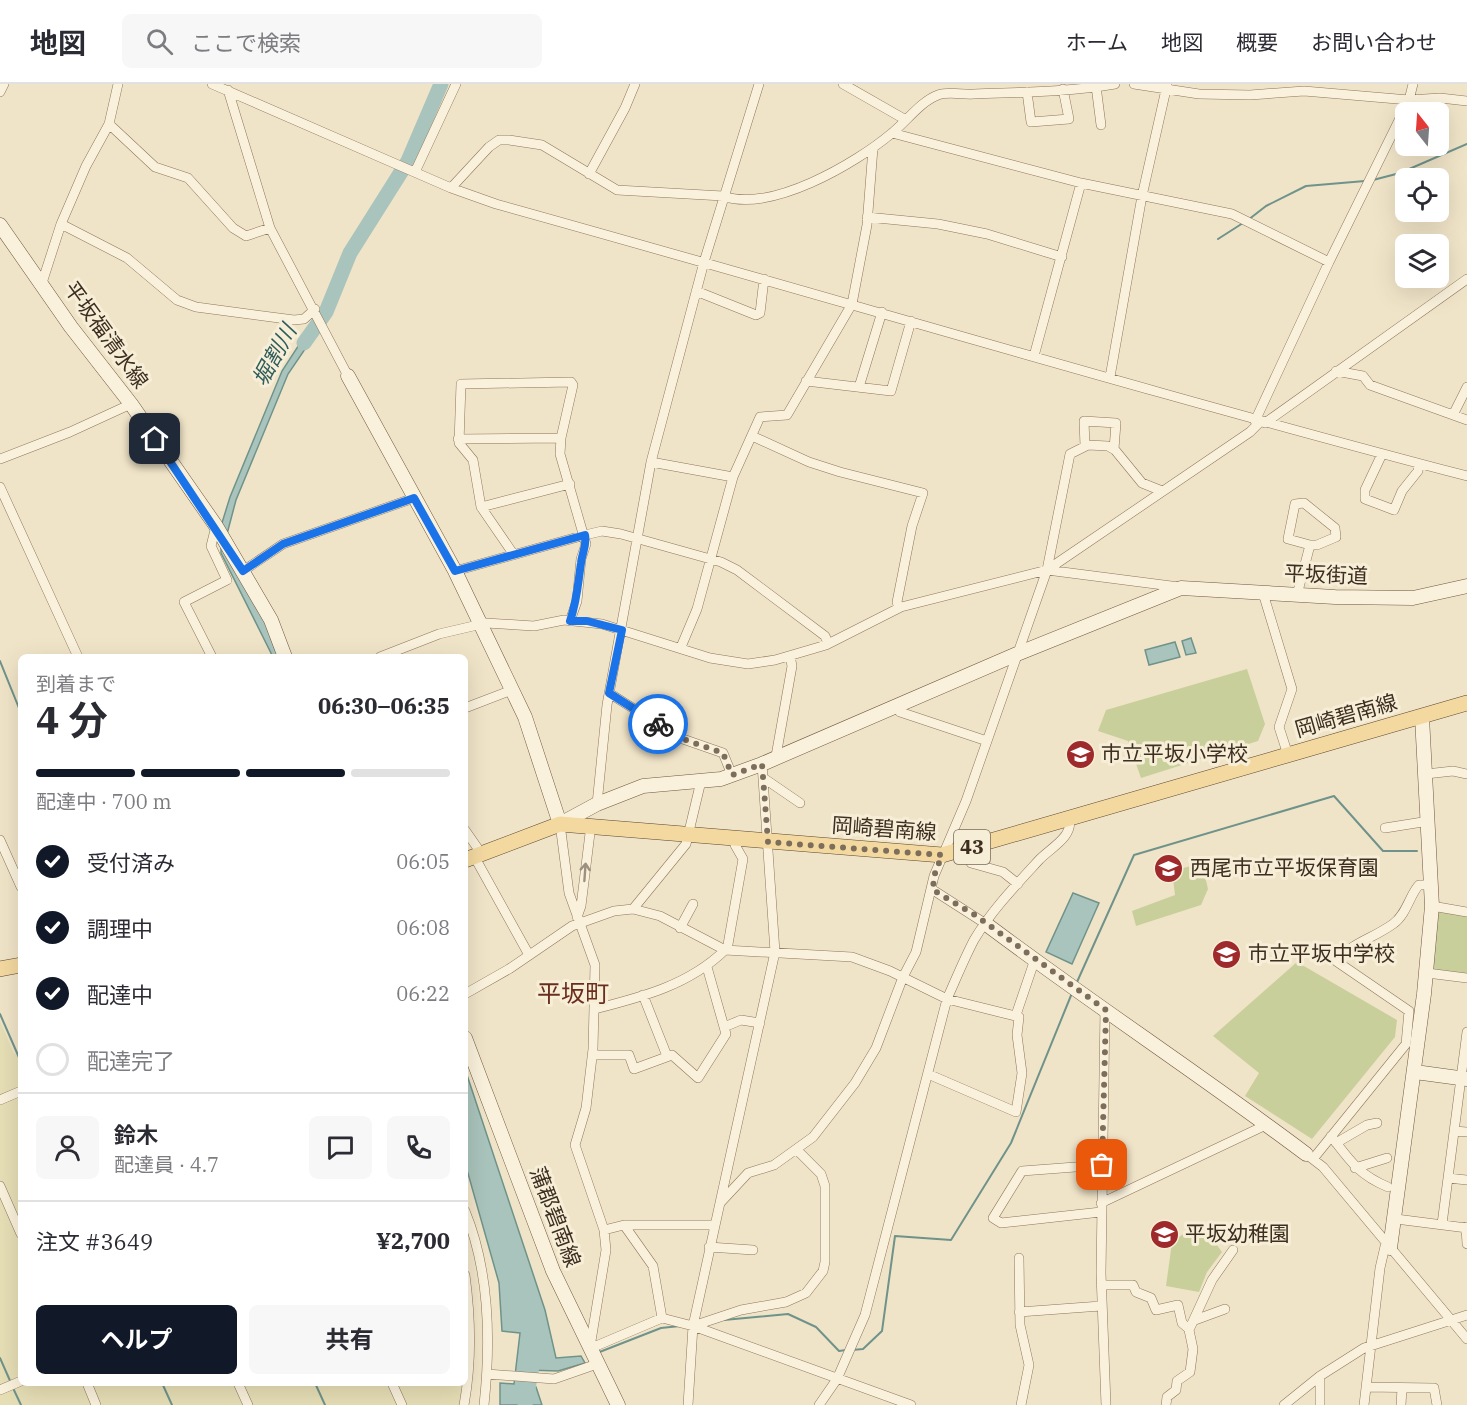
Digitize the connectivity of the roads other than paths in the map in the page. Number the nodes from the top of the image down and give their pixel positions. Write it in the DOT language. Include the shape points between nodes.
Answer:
graph roads {
  1 [pos="4,84"];
  2 [pos="118,84"];
  3 [pos="212,84"];
  4 [pos="223,84"];
  5 [pos="236,84"];
  6 [pos="456,84"];
  7 [pos="634,84"];
  8 [pos="759,84"];
  9 [pos="843,84"];
  10 [pos="934,84"];
  11 [pos="1115,84"];
  12 [pos="1134,84"];
  13 [pos="1255,84"];
  14 [pos="1329,84"];
  15 [pos="1413,84"];
  16 [pos="1082,86"];
  17 [pos="1096,86"];
  18 [pos="1166,87"];
  19 [pos="1291,88"];
  20 [pos="1063,89"];
  21 [pos="0,92"];
  22 [pos="1027,92"];
  23 [pos="231,93"];
  24 [pos="1324,93"];
  25 [pos="936,95"];
  26 [pos="1252,95"];
  27 [pos="1409,100"];
  28 [pos="1467,101"];
  29 [pos="906,120"];
  30 [pos="109,124"];
  31 [pos="1101,125"];
  32 [pos="892,134"];
  33 [pos="873,148"];
  34 [pos="415,172"];
  35 [pos="589,174"];
  36 [pos="1081,183"];
  37 [pos="451,188"];
  38 [pos="723,196"];
  39 [pos="1142,196"];
  40 [pos="867,217"];
  41 [pos="61,224"];
  42 [pos="0,225"];
  43 [pos="270,228"];
  44 [pos="1062,257"];
  45 [pos="704,262"];
  46 [pos="1329,262"];
  47 [pos="764,279"];
  48 [pos="1467,279"];
  49 [pos="42,283"];
  50 [pos="696,291"];
  51 [pos="852,304"];
  52 [pos="315,309"];
  53 [pos="882,312"];
  54 [pos="911,321"];
  55 [pos="1034,356"];
  56 [pos="1336,371"];
  57 [pos="348,376"];
  58 [pos="1110,377"];
  59 [pos="806,381"];
  60 [pos="859,387"];
  61 [pos="1467,387"];
  62 [pos="131,404"];
  63 [pos="1454,413"];
  64 [pos="1467,420"];
  65 [pos="1260,422"];
  66 [pos="752,436"];
  67 [pos="561,438"];
  68 [pos="458,439"];
  69 [pos="1085,446"];
  70 [pos="1114,449"];
  71 [pos="1382,454"];
  72 [pos="0,459"];
  73 [pos="651,462"];
  74 [pos="1419,464"];
  75 [pos="733,477"];
  76 [pos="1467,477"];
  77 [pos="570,484"];
  78 [pos="0,487"];
  79 [pos="1162,490"];
  80 [pos="414,498"];
  81 [pos="481,507"];
  82 [pos="216,526"];
  83 [pos="585,535"];
  84 [pos="636,540"];
  85 [pos="1310,545"];
  86 [pos="514,555"];
  87 [pos="710,558"];
  88 [pos="1047,570"];
  89 [pos="243,571"];
  90 [pos="455,571"];
  91 [pos="1467,586"];
  92 [pos="1181,588"];
  93 [pos="1263,593"];
  94 [pos="1297,595"];
  95 [pos="899,608"];
  96 [pos="570,621"];
  97 [pos="480,625"];
  98 [pos="622,630"];
  99 [pos="828,643"];
  100 [pos="681,647"];
  101 [pos="77,654"];
  102 [pos="210,654"];
  103 [pos="284,654"];
  104 [pos="388,654"];
  105 [pos="1017,654"];
  106 [pos="790,656"];
  107 [pos="512,690"];
  108 [pos="609,693"];
  109 [pos="1467,703"];
  110 [pos="468,707"];
  111 [pos="895,707"];
  112 [pos="1422,717"];
  113 [pos="987,741"];
  114 [pos="1288,755"];
  115 [pos="776,756"];
  116 [pos="762,764"];
  117 [pos="1426,774"];
  118 [pos="1467,774"];
  119 [pos="732,775"];
  120 [pos="765,779"];
  121 [pos="701,781"];
  122 [pos="800,803"];
  123 [pos="597,804"];
  124 [pos="1069,818"];
  125 [pos="1429,821"];
  126 [pos="560,824"];
  127 [pos="1048,824"];
  128 [pos="591,825"];
  129 [pos="1385,828"];
  130 [pos="688,835"];
  131 [pos="736,839"];
  132 [pos="0,840"];
  133 [pos="468,840"];
  134 [pos="768,842"];
  135 [pos="1050,848"];
  136 [pos="942,855"];
  137 [pos="473,857"];
  138 [pos="971,863"];
  139 [pos="18,880"];
  140 [pos="1018,884"];
  141 [pos="1431,885"];
  142 [pos="933,890"];
  143 [pos="693,904"];
  144 [pos="1432,906"];
  145 [pos="633,909"];
  146 [pos="1467,912"];
  147 [pos="578,920"];
  148 [pos="986,924"];
  149 [pos="680,928"];
  150 [pos="726,950"];
  151 [pos="775,952"];
  152 [pos="529,955"];
  153 [pos="1035,959"];
  154 [pos="18,965"];
  155 [pos="707,967"];
  156 [pos="0,969"];
  157 [pos="1427,973"];
  158 [pos="903,977"];
  159 [pos="1467,978"];
  160 [pos="468,992"];
  161 [pos="643,995"];
  162 [pos="947,999"];
  163 [pos="595,1009"];
  164 [pos="1106,1010"];
  165 [pos="1016,1015"];
  166 [pos="760,1023"];
  167 [pos="724,1027"];
  168 [pos="1467,1032"];
  169 [pos="468,1046"];
  170 [pos="592,1055"];
  171 [pos="667,1056"];
  172 [pos="1415,1072"];
  173 [pos="928,1074"];
  174 [pos="1464,1078"];
  175 [pos="18,1092"];
  176 [pos="0,1100"];
  177 [pos="1377,1123"];
  178 [pos="1268,1124"];
  179 [pos="1454,1131"];
  180 [pos="1467,1132"];
  181 [pos="1334,1140"];
  182 [pos="797,1150"];
  183 [pos="1310,1157"];
  184 [pos="1387,1158"];
  185 [pos="1102,1165"];
  186 [pos="1356,1168"];
  187 [pos="1448,1178"];
  188 [pos="1467,1180"];
  189 [pos="0,1186"];
  190 [pos="1388,1187"];
  191 [pos="721,1202"];
  192 [pos="1101,1208"];
  193 [pos="468,1219"];
  194 [pos="1396,1219"];
  195 [pos="1442,1224"];
  196 [pos="624,1225"];
  197 [pos="714,1225"];
  198 [pos="18,1227"];
  199 [pos="1466,1228"];
  200 [pos="604,1230"];
  201 [pos="1467,1244"];
  202 [pos="1388,1245"];
  203 [pos="710,1247"];
  204 [pos="753,1250"];
  205 [pos="1233,1250"];
  206 [pos="1019,1258"];
  207 [pos="1101,1285"];
  208 [pos="468,1296"];
  209 [pos="1101,1306"];
  210 [pos="1225,1309"];
  211 [pos="1019,1312"];
  212 [pos="1467,1315"];
  213 [pos="662,1318"];
  214 [pos="1195,1320"];
  215 [pos="1452,1320"];
  216 [pos="693,1326"];
  217 [pos="1189,1329"];
  218 [pos="1467,1339"];
  219 [pos="1372,1345"];
  220 [pos="589,1349"];
  221 [pos="597,1364"];
  222 [pos="487,1374"];
  223 [pos="1320,1376"];
  224 [pos="837,1378"];
  225 [pos="18,1382"];
  226 [pos="468,1384"];
  227 [pos="88,1386"];
  228 [pos="239,1386"];
  229 [pos="393,1386"];
  230 [pos="468,1386"];
  231 [pos="1366,1387"];
  232 [pos="1402,1388"];
  233 [pos="0,1390"];
  234 [pos="822,1404"];
  235 [pos="96,1405"];
  236 [pos="248,1405"];
  237 [pos="402,1405"];
  238 [pos="464,1405"];
  239 [pos="484,1405"];
  240 [pos="618,1405"];
  241 [pos="688,1405"];
  242 [pos="911,1405"];
  243 [pos="1021,1405"];
  244 [pos="1106,1405"];
  245 [pos="1166,1405"];
  246 [pos="1284,1405"];
  247 [pos="1320,1405"];
  248 [pos="1364,1405"];
  249 [pos="1401,1405"];
  250 [pos="1437,1405"];
  1 -- 21 [label="street"];
  2 -- 30 [label="street"];
  3 -- 23 [label="street"];
  4 -- 23 [label="street"];
  5 -- 23 [label="street"];
  6 -- 34 [label="street"];
  7 -- 35 [label="street"];
  8 -- 38 [label="street"];
  9 -- 29 [label="street"];
  10 -- 25 [label="street"];
  11 -- 17 [label="street"];
  12 -- 18 [label="street"];
  13 -- 26 [label="street"];
  14 -- 24 [label="street"];
  15 -- 27 [label="street"];
  16 -- 17 [label="street"];
  16 -- 20 [label="street"];
  17 -- 31 [label="street"];
  18 -- 26 [label="street" via="1199,94"];
  18 -- 39 [label="street"];
  19 -- 24 [label="street"];
  19 -- 26 [label="street"];
  20 -- 22 [label="street"];
  20 -- 22 [label="street" via="1069,119 1031,122"];
  22 -- 25 [label="street"];
  23 -- 34 [label="street" via="246,96"];
  23 -- 43 [label="street" via="244,151"];
  24 -- 27 [label="street"];
  25 -- 29 [label="street"];
  27 -- 28 [label="street"];
  27 -- 46 [label="street"];
  29 -- 32 [label="street"];
  30 -- 41 [label="street"];
  30 -- 43 [label="street" via="155,166 188,178 233,228 246,236"];
  32 -- 33 [label="street"];
  32 -- 36 [label="street"];
  33 -- 38 [label="street" via="795,188 756,200 738,201"];
  33 -- 40 [label="street"];
  34 -- 37 [label="street"];
  35 -- 37 [label="street" via="542,145 499,140"];
  35 -- 38 [label="street" via="617,190"];
  36 -- 39 [label="street"];
  36 -- 44 [label="street"];
  37 -- 45 [label="street"];
  38 -- 45 [label="street"];
  39 -- 46 [label="street" via="1232,214"];
  39 -- 58 [label="street"];
  40 -- 44 [label="street" via="938,224 987,234"];
  40 -- 51 [label="street"];
  41 -- 49 [label="street"];
  41 -- 52 [label="street" via="127,258 177,300 196,307 294,320 304,319"];
  42 -- 49 [label="street, 平坂福清水線"];
  43 -- 52 [label="street"];
  44 -- 55 [label="street"];
  45 -- 47 [label="street"];
  45 -- 50 [label="street"];
  46 -- 65 [label="street"];
  47 -- 50 [label="street" via="760,314 756,315"];
  47 -- 51 [label="street"];
  48 -- 56 [label="street"];
  49 -- 62 [label="street, 平坂福清水線"];
  50 -- 73 [label="street"];
  51 -- 53 [label="street"];
  51 -- 59 [label="street"];
  52 -- 57 [label="street"];
  53 -- 54 [label="street"];
  53 -- 60 [label="street"];
  54 -- 55 [label="street"];
  54 -- 60 [label="street" via="891,391"];
  55 -- 58 [label="street"];
  56 -- 63 [label="street" via="1363,376 1370,385"];
  56 -- 65 [label="street"];
  57 -- 80 [label="street"];
  58 -- 65 [label="street"];
  59 -- 60 [label="street"];
  59 -- 66 [label="street" via="787,415 760,417"];
  61 -- 63 [label="street"];
  62 -- 72 [label="street"];
  62 -- 82 [label="street, 平坂福清水線"];
  63 -- 64 [label="street"];
  65 -- 71 [label="street"];
  65 -- 79 [label="street"];
  66 -- 75 [label="street"];
  66 -- 95 [label="street" via="840,472 923,493 910,534"];
  67 -- 68 [label="street"];
  67 -- 68 [label="street" via="571,382 461,384"];
  67 -- 77 [label="street" via="560,454"];
  68 -- 81 [label="street" via="473,460"];
  69 -- 70 [label="street"];
  69 -- 70 [label="street" via="1083,421 1116,423"];
  69 -- 88 [label="street" via="1070,454"];
  70 -- 79 [label="street" via="1142,483"];
  71 -- 74 [label="street"];
  71 -- 74 [label="street" via="1365,490 1365,499 1394,510"];
  73 -- 75 [label="street"];
  73 -- 84 [label="street"];
  74 -- 76 [label="street"];
  75 -- 87 [label="street"];
  77 -- 81 [label="street"];
  77 -- 83 [label="street"];
  78 -- 101 [label="street"];
  79 -- 88 [label="street"];
  80 -- 89 [label="street" via="283,544"];
  80 -- 90 [label="street"];
  81 -- 86 [label="street"];
  82 -- 89 [label="street, 平坂福清水線"];
  82 -- 102 [label="street" via="211,546 227,580 184,602"];
  83 -- 84 [label="street" via="602,531"];
  83 -- 86 [label="street"];
  83 -- 96 [label="street" via="577,602"];
  84 -- 87 [label="street"];
  84 -- 98 [label="street"];
  85 -- 85 [label="street" via="1288,539 1295,504 1304,503 1335,528 1336,537"];
  85 -- 94 [label="street"];
  86 -- 90 [label="street"];
  87 -- 99 [label="street" via="737,570 825,636"];
  87 -- 100 [label="street" via="697,609"];
  88 -- 92 [label="street"];
  88 -- 95 [label="street"];
  88 -- 105 [label="street"];
  89 -- 103 [label="street, 平坂福清水線" via="271,620"];
  90 -- 97 [label="street"];
  91 -- 94 [label="street, 平坂街道" via="1413,598"];
  92 -- 93 [label="street, 平坂街道"];
  92 -- 105 [label="street"];
  93 -- 94 [label="street, 平坂街道"];
  93 -- 114 [label="street" via="1292,689 1279,727"];
  95 -- 99 [label="street"];
  96 -- 97 [label="street" via="534,626"];
  96 -- 98 [label="street"];
  97 -- 104 [label="street" via="440,634"];
  97 -- 107 [label="street"];
  98 -- 100 [label="street"];
  98 -- 108 [label="street"];
  99 -- 106 [label="street"];
  100 -- 106 [label="street" via="710,658 748,664"];
  105 -- 111 [label="street"];
  105 -- 113 [label="street"];
  106 -- 115 [label="street" via="792,666"];
  107 -- 110 [label="street"];
  107 -- 126 [label="street" via="535,744"];
  108 -- 119 [label="street" via="680,738 723,753"];
  108 -- 123 [label="street"];
  109 -- 112 [label="main road, 岡崎碧南線 / 43"];
  111 -- 113 [label="street"];
  111 -- 115 [label="street"];
  112 -- 114 [label="main road, 岡崎碧南線 / 43"];
  112 -- 117 [label="street"];
  113 -- 136 [label="street"];
  114 -- 124 [label="main road, 岡崎碧南線 / 43"];
  115 -- 116 [label="street"];
  116 -- 119 [label="street"];
  116 -- 120 [label="street"];
  117 -- 118 [label="street"];
  117 -- 125 [label="street"];
  119 -- 121 [label="street"];
  120 -- 122 [label="street"];
  120 -- 134 [label="street"];
  121 -- 123 [label="street" via="644,786"];
  121 -- 130 [label="street"];
  123 -- 126 [label="street"];
  124 -- 127 [label="main road, 岡崎碧南線 / 43"];
  124 -- 135 [label="street" via="1066,836"];
  125 -- 129 [label="street"];
  125 -- 141 [label="street"];
  126 -- 128 [label="main road, 岡崎碧南線 / 43"];
  126 -- 137 [label="main road, 岡崎碧南線 / 43"];
  126 -- 147 [label="street" via="569,892"];
  127 -- 135 [label="street" via="1053,842"];
  127 -- 136 [label="main road, 岡崎碧南線 / 43"];
  128 -- 130 [label="main road, 岡崎碧南線 / 43"];
  147 -- 128 [label="street, one-way"];
  130 -- 131 [label="main road, 岡崎碧南線 / 43"];
  130 -- 145 [label="street" via="680,854"];
  131 -- 134 [label="main road, 岡崎碧南線 / 43"];
  131 -- 150 [label="street" via="743,859"];
  132 -- 139 [label="street"];
  133 -- 137 [label="street"];
  134 -- 136 [label="main road, 岡崎碧南線 / 43"];
  134 -- 151 [label="street"];
  135 -- 140 [label="street"];
  136 -- 142 [label="street"];
  137 -- 152 [label="street"];
  138 -- 140 [label="street" via="1003,872"];
  140 -- 148 [label="street"];
  141 -- 144 [label="street"];
  141 -- 181 [label="street" via="1419,885 1395,923 1350,946 1336,961 1409,1011 1406,1044"];
  142 -- 148 [label="street"];
  142 -- 158 [label="street" via="916,952"];
  143 -- 149 [label="street"];
  144 -- 146 [label="street"];
  144 -- 157 [label="street"];
  145 -- 147 [label="street"];
  145 -- 149 [label="street" via="660,916"];
  147 -- 152 [label="street"];
  147 -- 163 [label="street" via="593,953"];
  148 -- 153 [label="street"];
  148 -- 162 [label="street"];
  149 -- 150 [label="street"];
  150 -- 151 [label="street"];
  150 -- 155 [label="street"];
  151 -- 158 [label="street" via="852,957"];
  151 -- 166 [label="street"];
  152 -- 160 [label="street"];
  153 -- 164 [label="street"];
  153 -- 165 [label="street"];
  154 -- 156 [label="main road"];
  155 -- 161 [label="street"];
  155 -- 167 [label="street"];
  157 -- 159 [label="street"];
  157 -- 172 [label="street"];
  158 -- 162 [label="street"];
  158 -- 182 [label="street" via="876,1048 861,1074 829,1118"];
  161 -- 163 [label="street"];
  161 -- 171 [label="street"];
  162 -- 165 [label="street"];
  162 -- 173 [label="street"];
  163 -- 170 [label="street"];
  164 -- 178 [label="street"];
  164 -- 185 [label="street"];
  165 -- 173 [label="street" via="1022,1073 1016,1112"];
  166 -- 167 [label="street" via="741,1020"];
  166 -- 191 [label="street"];
  167 -- 171 [label="street" via="725,1037 698,1078 675,1057"];
  168 -- 174 [label="street"];
  169 -- 220 [label="street, 蒲郡碧南線" via="553,1271"];
  170 -- 171 [label="street" via="629,1055 634,1069"];
  170 -- 200 [label="street" via="586,1108 575,1145"];
  172 -- 174 [label="street"];
  172 -- 194 [label="street"];
  173 -- 224 [label="street" via="864,1315"];
  174 -- 179 [label="street"];
  175 -- 176 [label="street"];
  177 -- 181 [label="street"];
  178 -- 183 [label="street"];
  178 -- 192 [label="street"];
  179 -- 180 [label="street"];
  179 -- 187 [label="street"];
  181 -- 183 [label="street"];
  181 -- 186 [label="street"];
  182 -- 191 [label="street" via="774,1165 748,1173"];
  182 -- 216 [label="street" via="821,1174 825,1186 823,1271 806,1293 786,1302 741,1310"];
  183 -- 202 [label="street" via="1323,1167"];
  184 -- 186 [label="street"];
  185 -- 192 [label="street"];
  185 -- 192 [label="street" via="1022,1171 993,1218 1001,1223"];
  186 -- 190 [label="street" via="1368,1179"];
  187 -- 188 [label="street"];
  187 -- 195 [label="street"];
  189 -- 198 [label="street"];
  191 -- 197 [label="street"];
  192 -- 207 [label="street"];
  193 -- 222 [label="street" via="487,1301"];
  194 -- 195 [label="street"];
  194 -- 202 [label="street"];
  195 -- 199 [label="street"];
  196 -- 197 [label="street"];
  196 -- 200 [label="street"];
  196 -- 213 [label="street" via="653,1266"];
  197 -- 203 [label="street"];
  199 -- 201 [label="street"];
  200 -- 220 [label="street" via="604,1261"];
  202 -- 215 [label="street"];
  202 -- 219 [label="street" via="1380,1268"];
  203 -- 204 [label="street"];
  203 -- 216 [label="street"];
  205 -- 214 [label="street" via="1212,1280"];
  206 -- 211 [label="street"];
  207 -- 209 [label="street"];
  207 -- 217 [label="street" via="1133,1285 1136,1292 1151,1298 1156,1310 1178,1305 1182,1323"];
  208 -- 226 [label="street"];
  209 -- 211 [label="street"];
  209 -- 244 [label="street"];
  210 -- 214 [label="street"];
  211 -- 243 [label="street" via="1029,1365"];
  212 -- 215 [label="street"];
  213 -- 216 [label="street"];
  213 -- 220 [label="street"];
  214 -- 217 [label="street"];
  215 -- 218 [label="street"];
  215 -- 219 [label="street"];
  216 -- 224 [label="street"];
  216 -- 241 [label="street"];
  217 -- 245 [label="street" via="1192,1366 1177,1381"];
  219 -- 223 [label="street"];
  219 -- 231 [label="street"];
  220 -- 221 [label="street, 蒲郡碧南線"];
  221 -- 222 [label="street" via="554,1379"];
  221 -- 240 [label="street, 蒲郡碧南線"];
  222 -- 239 [label="street"];
  223 -- 246 [label="street"];
  223 -- 247 [label="street"];
  224 -- 234 [label="street"];
  224 -- 242 [label="street"];
  225 -- 233 [label="street"];
  227 -- 235 [label="street"];
  228 -- 236 [label="street"];
  229 -- 237 [label="street"];
  230 -- 238 [label="street"];
  231 -- 232 [label="street"];
  231 -- 248 [label="street"];
  232 -- 249 [label="street"];
  232 -- 250 [label="street" via="1434,1388"];
}
